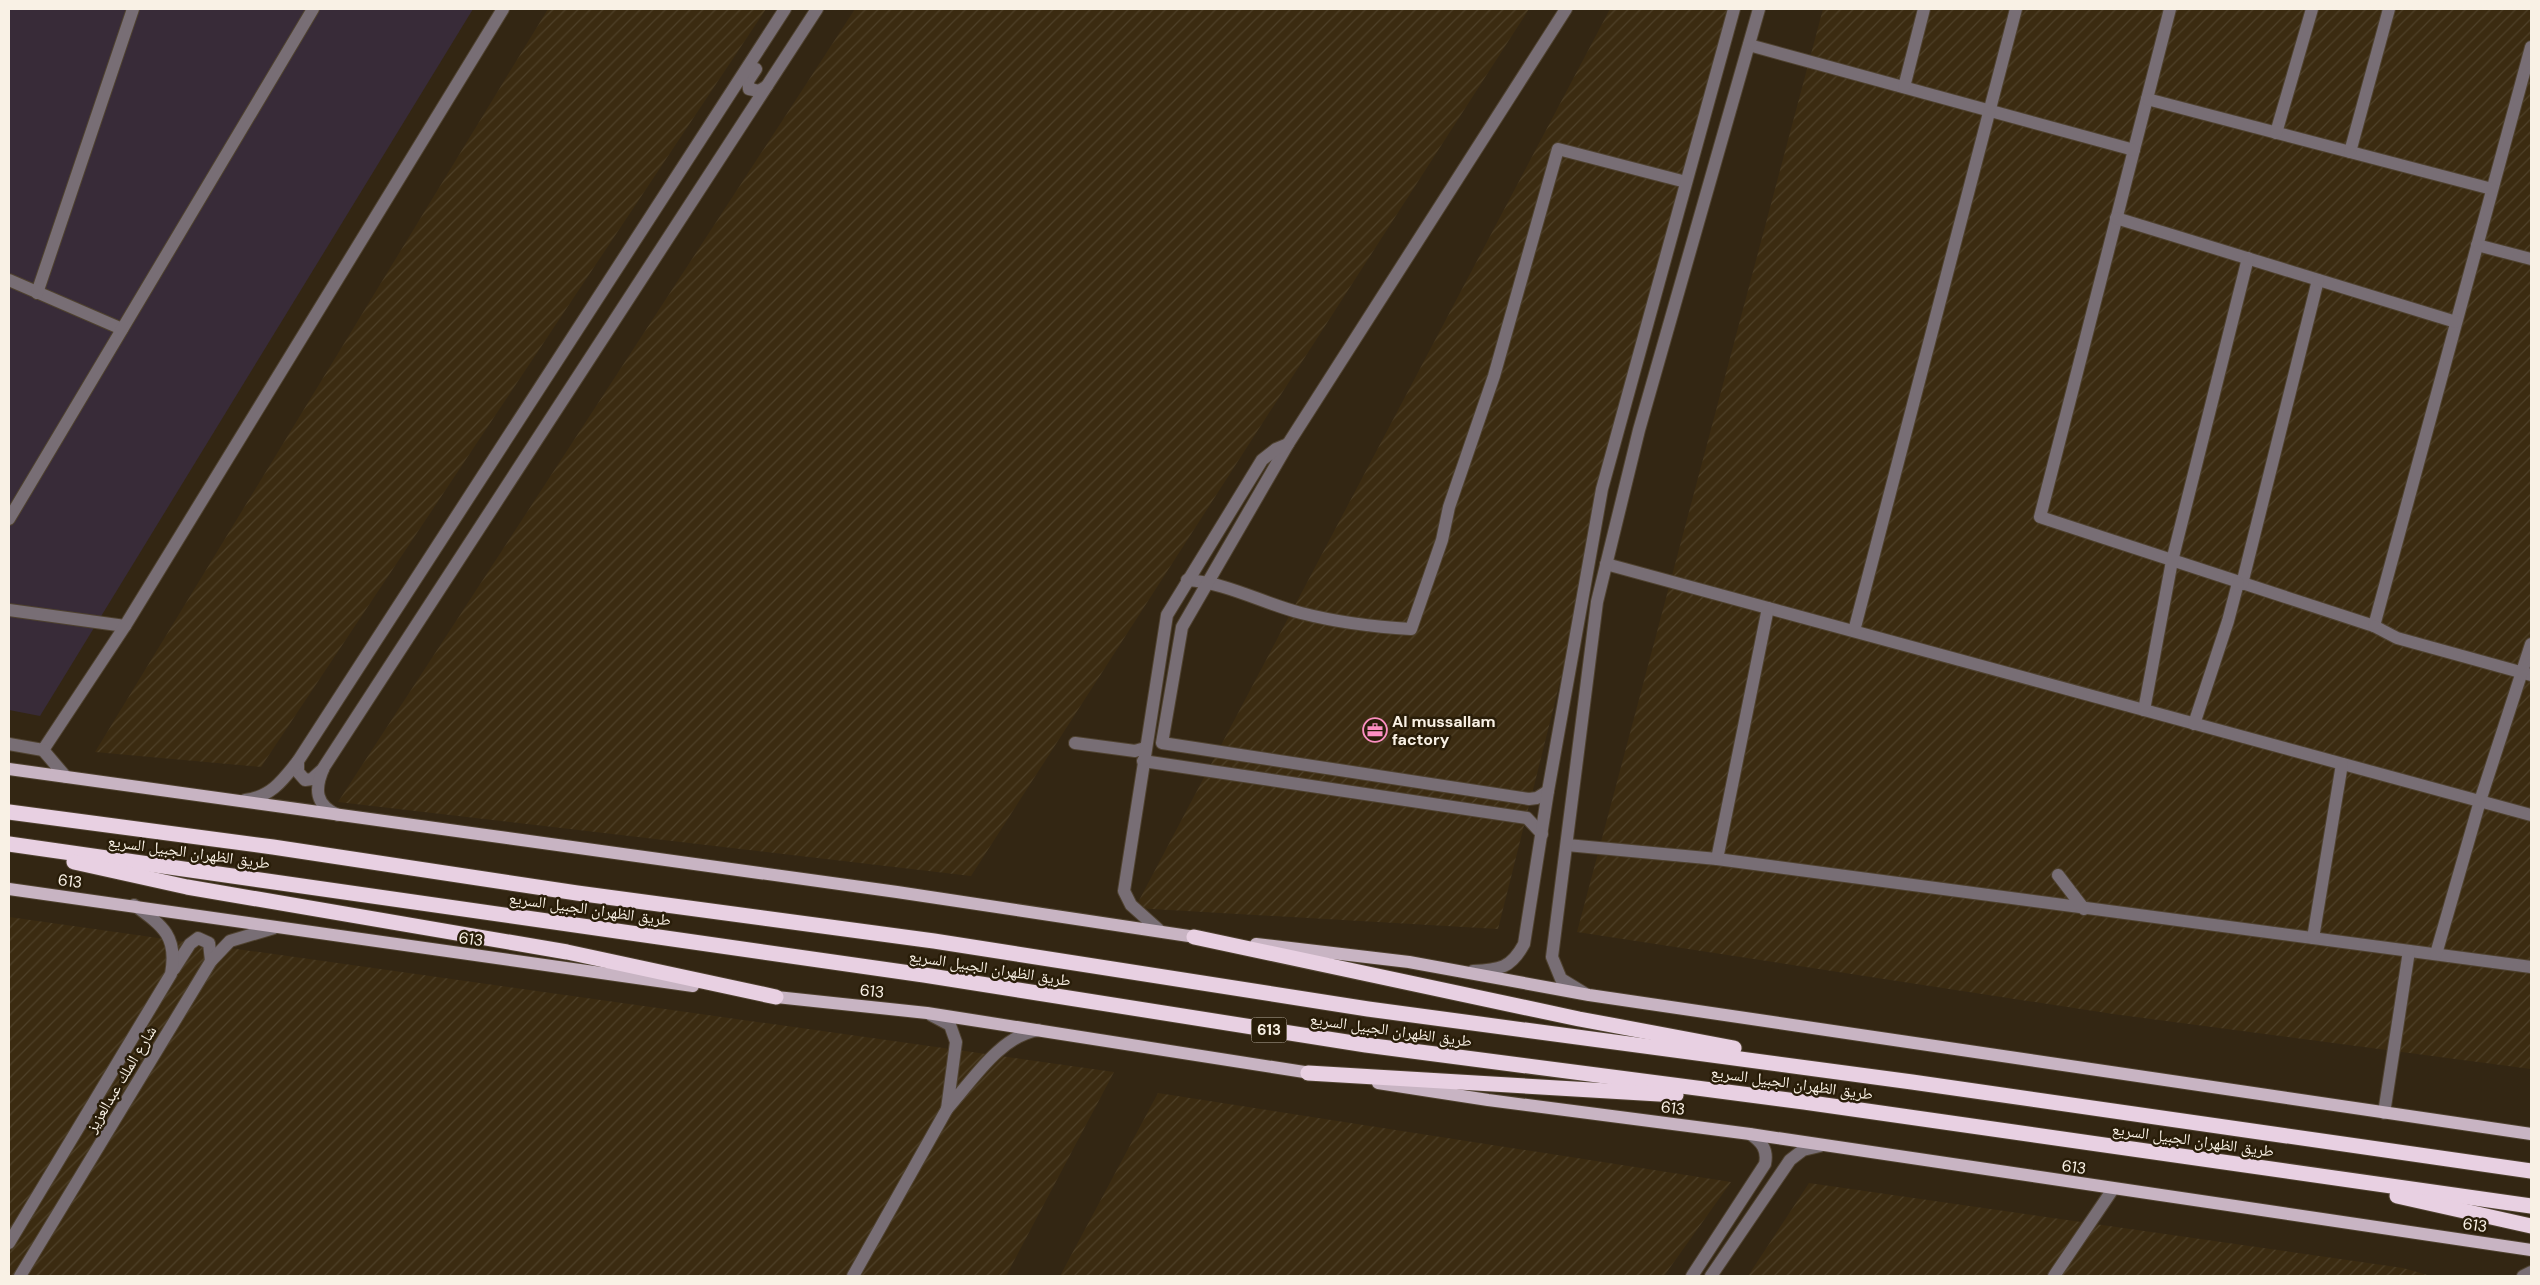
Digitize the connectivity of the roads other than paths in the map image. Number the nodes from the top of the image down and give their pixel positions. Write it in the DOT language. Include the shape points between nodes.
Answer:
graph roads {
  1 [pos="133,9"];
  2 [pos="313,9"];
  3 [pos="503,9"];
  4 [pos="785,9"];
  5 [pos="817,9"];
  6 [pos="1566,9"];
  7 [pos="1734,9"];
  8 [pos="1759,9"];
  9 [pos="1924,9"];
  10 [pos="2016,9"];
  11 [pos="2170,9"];
  12 [pos="2312,9"];
  13 [pos="2389,9"];
  14 [pos="1748,46"];
  15 [pos="2531,47"];
  16 [pos="767,86"];
  17 [pos="1904,87"];
  18 [pos="2147,100"];
  19 [pos="1989,112"];
  20 [pos="2276,133"];
  21 [pos="2134,150"];
  22 [pos="2350,152"];
  23 [pos="1686,182"];
  24 [pos="2492,189"];
  25 [pos="2116,218"];
  26 [pos="2477,245"];
  27 [pos="2248,258"];
  28 [pos="2531,259"];
  29 [pos="9,280"];
  30 [pos="2318,280"];
  31 [pos="37,293"];
  32 [pos="2456,322"];
  33 [pos="122,329"];
  34 [pos="1288,444"];
  35 [pos="9,519"];
  36 [pos="2172,561"];
  37 [pos="1606,564"];
  38 [pos="1187,580"];
  39 [pos="1209,581"];
  40 [pos="2240,583"];
  41 [pos="1768,608"];
  42 [pos="9,610"];
  43 [pos="124,626"];
  44 [pos="2374,626"];
  45 [pos="1854,631"];
  46 [pos="2531,644"];
  47 [pos="2528,674"];
  48 [pos="2144,710"];
  49 [pos="2194,724"];
  50 [pos="1075,743"];
  51 [pos="1162,743"];
  52 [pos="9,744"];
  53 [pos="1146,745"];
  54 [pos="43,750"];
  55 [pos="298,761"];
  56 [pos="1144,761"];
  57 [pos="2342,764"];
  58 [pos="324,767"];
  59 [pos="9,769"];
  60 [pos="66,777"];
  61 [pos="1438,785"];
  62 [pos="1548,792"];
  63 [pos="232,801"];
  64 [pos="1410,801"];
  65 [pos="2480,801"];
  66 [pos="9,812"];
  67 [pos="2531,816"];
  68 [pos="343,817"];
  69 [pos="1542,834"];
  70 [pos="9,844"];
  71 [pos="1567,845"];
  72 [pos="9,848"];
  73 [pos="1717,859"];
  74 [pos="2058,875"];
  75 [pos="9,889"];
  76 [pos="134,905"];
  77 [pos="2084,909"];
  78 [pos="274,928"];
  79 [pos="1160,930"];
  80 [pos="1194,937"];
  81 [pos="2312,938"];
  82 [pos="2408,951"];
  83 [pos="2436,954"];
  84 [pos="211,961"];
  85 [pos="2531,967"];
  86 [pos="1463,972"];
  87 [pos="171,974"];
  88 [pos="1589,995"];
  89 [pos="776,997"];
  90 [pos="927,1014"];
  91 [pos="1041,1030"];
  92 [pos="1308,1073"];
  93 [pos="1912,1082"];
  94 [pos="1804,1102"];
  95 [pos="947,1109"];
  96 [pos="2384,1113"];
  97 [pos="1750,1134"];
  98 [pos="2531,1134"];
  99 [pos="1820,1146"];
  100 [pos="2286,1171"];
  101 [pos="2531,1171"];
  102 [pos="2113,1189"];
  103 [pos="2531,1206"];
  104 [pos="2531,1226"];
  105 [pos="9,1243"];
  106 [pos="2531,1250"];
  107 [pos="2531,1272"];
  108 [pos="20,1276"];
  109 [pos="853,1276"];
  110 [pos="1692,1276"];
  111 [pos="1711,1276"];
  112 [pos="2054,1276"];
  113 [pos="2524,1276"];
  1 -- 31 [label="street"];
  2 -- 33 [label="street"];
  3 -- 43 [label="street"];
  4 -- 16 [label="street" via="768,50 748,81 749,89 756,92"];
  4 -- 55 [label="street"];
  5 -- 16 [label="street"];
  6 -- 34 [label="street"];
  7 -- 23 [label="street"];
  8 -- 14 [label="street"];
  9 -- 17 [label="street"];
  10 -- 19 [label="street"];
  11 -- 18 [label="street"];
  12 -- 20 [label="street"];
  13 -- 22 [label="street"];
  14 -- 17 [label="street"];
  14 -- 37 [label="street" via="1639,430"];
  15 -- 24 [label="street"];
  16 -- 58 [label="street"];
  17 -- 19 [label="street"];
  18 -- 20 [label="street"];
  18 -- 21 [label="street"];
  19 -- 21 [label="street"];
  19 -- 45 [label="street"];
  20 -- 22 [label="street"];
  21 -- 25 [label="street"];
  22 -- 24 [label="street"];
  23 -- 39 [label="street" via="1558,149 1494,376 1411,629 1301,613"];
  23 -- 62 [label="street" via="1602,489"];
  24 -- 26 [label="street"];
  25 -- 27 [label="street"];
  25 -- 36 [label="street" via="2040,517"];
  26 -- 28 [label="street"];
  26 -- 32 [label="street"];
  27 -- 30 [label="street"];
  27 -- 36 [label="street"];
  29 -- 31 [label="street"];
  30 -- 32 [label="street"];
  30 -- 40 [label="street"];
  31 -- 33 [label="street"];
  32 -- 44 [label="street"];
  33 -- 35 [label="street"];
  34 -- 38 [label="street" via="1276,448 1262,460"];
  34 -- 39 [label="street"];
  36 -- 40 [label="street"];
  36 -- 48 [label="street"];
  37 -- 41 [label="street"];
  37 -- 71 [label="street" via="1597,602"];
  38 -- 39 [label="street"];
  38 -- 53 [label="street" via="1167,615"];
  39 -- 51 [label="street" via="1182,627"];
  40 -- 44 [label="street"];
  40 -- 49 [label="street"];
  41 -- 45 [label="street"];
  41 -- 73 [label="street"];
  42 -- 43 [label="street"];
  43 -- 54 [label="street"];
  44 -- 47 [label="street" via="2397,638"];
  45 -- 48 [label="street"];
  46 -- 47 [label="street"];
  47 -- 65 [label="street"];
  48 -- 49 [label="street"];
  49 -- 57 [label="street"];
  50 -- 53 [label="street" via="1135,751"];
  51 -- 53 [label="street"];
  51 -- 61 [label="street"];
  52 -- 54 [label="street"];
  53 -- 56 [label="street"];
  54 -- 60 [label="street"];
  55 -- 58 [label="street" via="298,772 305,780 315,777"];
  55 -- 63 [label="street" via="271,791 257,799"];
  56 -- 64 [label="street"];
  56 -- 79 [label="street" via="1124,891 1131,905"];
  57 -- 65 [label="street"];
  57 -- 81 [label="street"];
  58 -- 68 [label="street" via="319,778 322,805"];
  59 -- 60 [label="main road"];
  60 -- 63 [label="main road"];
  61 -- 62 [label="street" via="1529,799"];
  61 -- 64 [label="street"];
  62 -- 69 [label="street"];
  63 -- 68 [label="main road"];
  64 -- 69 [label="street" via="1527,818"];
  65 -- 67 [label="street"];
  65 -- 83 [label="street"];
  66 -- 93 [label="highway, طريق الظهران الجبيل السريع / 613" via="934,941 1368,1009"];
  68 -- 79 [label="main road"];
  69 -- 86 [label="street" via="1524,944 1517,957 1508,966 1494,970"];
  70 -- 94 [label="highway, طريق الظهران الجبيل السريع / 613" via="924,975 1366,1045"];
  71 -- 73 [label="street"];
  71 -- 88 [label="street" via="1552,957 1561,979"];
  72 -- 89 [label="highway" via="187,887 567,952"];
  73 -- 77 [label="street"];
  74 -- 77 [label="street"];
  75 -- 76 [label="main road, 613"];
  76 -- 78 [label="main road, 613"];
  76 -- 87 [label="street" via="169,936 174,954"];
  77 -- 81 [label="street"];
  78 -- 84 [label="street, شارع الملك عبدالعزيز" via="230,941"];
  78 -- 89 [label="main road, 613"];
  79 -- 80 [label="main road"];
  80 -- 86 [label="main road" via="1409,962"];
  80 -- 93 [label="highway" via="1579,1019"];
  81 -- 82 [label="street"];
  82 -- 83 [label="street"];
  82 -- 96 [label="street"];
  83 -- 85 [label="street"];
  84 -- 87 [label="street" via="209,944 198,938 190,944"];
  84 -- 108 [label="street, شارع الملك عبدالعزيز"];
  86 -- 88 [label="main road"];
  87 -- 105 [label="street"];
  88 -- 96 [label="main road"];
  89 -- 90 [label="main road, 613"];
  90 -- 91 [label="main road, 613"];
  90 -- 95 [label="street" via="950,1025 956,1042"];
  91 -- 92 [label="main road, 613"];
  91 -- 95 [label="street" via="1027,1032 1006,1042"];
  92 -- 94 [label="highway"];
  92 -- 97 [label="main road, 613"];
  93 -- 101 [label="highway, طريق الظهران الجبيل السريع / 613"];
  94 -- 100 [label="highway, طريق الظهران الجبيل السريع / 613"];
  95 -- 109 [label="street"];
  96 -- 98 [label="main road"];
  97 -- 99 [label="main road, 613"];
  97 -- 110 [label="street" via="1764,1148 1767,1156 1764,1164"];
  99 -- 102 [label="main road, 613"];
  99 -- 111 [label="street" via="1803,1150 1790,1160"];
  100 -- 103 [label="highway, طريق الظهران الجبيل السريع / 613"];
  100 -- 104 [label="highway"];
  102 -- 106 [label="main road, 613"];
  102 -- 112 [label="street"];
  107 -- 113 [label="street"];
}
